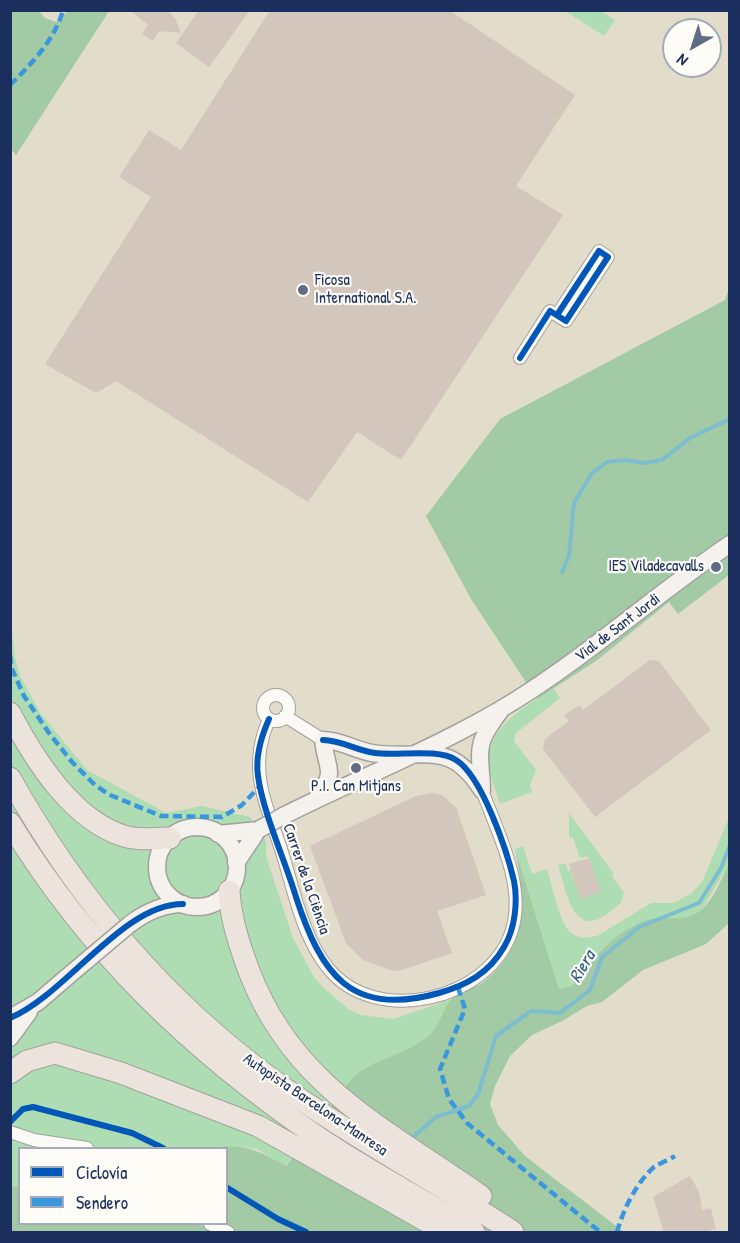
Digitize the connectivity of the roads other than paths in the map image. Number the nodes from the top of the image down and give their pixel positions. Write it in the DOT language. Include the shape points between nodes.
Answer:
graph roads {
  1 [pos="557,315"];
  2 [pos="520,358"];
  3 [pos="729,544"];
  4 [pos="503,707"];
  5 [pos="10,713"];
  6 [pos="285,716"];
  7 [pos="269,719"];
  8 [pos="323,740"];
  9 [pos="411,755"];
  10 [pos="10,778"];
  11 [pos="482,790"];
  12 [pos="316,800"];
  13 [pos="10,822"];
  14 [pos="258,830"];
  15 [pos="218,834"];
  16 [pos="170,838"];
  17 [pos="236,863"];
  18 [pos="159,878"];
  19 [pos="229,891"];
  20 [pos="183,904"];
  21 [pos="133,922"];
  22 [pos="38,1002"];
  23 [pos="10,1018"];
  24 [pos="10,1038"];
  25 [pos="10,1073"];
  26 [pos="11,1132"];
  27 [pos="75,1147"];
  28 [pos="212,1225"];
  29 [pos="228,1233"];
  30 [pos="446,1233"];
  31 [pos="474,1233"];
  32 [pos="513,1233"];
  33 [pos="531,1233"];
  1 -- 1 [label="street" via="566,321 608,257 599,252"];
  1 -- 2 [label="street" via="550,311"];
  3 -- 4 [label="street, Vial de Sant Jordi" via="594,647"];
  4 -- 9 [label="street, Vial de Sant Jordi"];
  4 -- 11 [label="street" via="479,748"];
  5 -- 16 [label="highway" via="49,774 88,817 126,837"];
  6 -- 7 [label="street" via="280,720"];
  6 -- 7 [label="street" via="287,702 274,695 263,706"];
  6 -- 8 [label="street"];
  7 -- 11 [label="street, Carrer de la Ciència" via="261,738 258,775 307,930 329,969 366,996 399,1001 464,985 486,970 504,947 515,914 513,881"];
  8 -- 9 [label="street" via="368,752"];
  8 -- 12 [label="street" via="330,776"];
  9 -- 11 [label="street" via="455,759"];
  9 -- 12 [label="street, Vial de Sant Jordi"];
  10 -- 32 [label="highway, Autopista Barcelona-Manresa" via="83,892 127,947 192,1014 247,1060 332,1120"];
  12 -- 14 [label="street, Vial de Sant Jordi, bridge"];
  13 -- 31 [label="highway, Autopista Barcelona-Manresa" via="87,933 177,1029 321,1139"];
  14 -- 15 [label="street"];
  14 -- 17 [label="street"];
  15 -- 16 [label="street" via="205,828 190,828"];
  15 -- 17 [label="street" via="229,844"];
  16 -- 18 [label="street" via="158,859"];
  17 -- 19 [label="street"];
  18 -- 20 [label="street" via="170,896"];
  18 -- 21 [label="street" via="152,897"];
  19 -- 20 [label="street" via="211,905"];
  19 -- 33 [label="highway" via="231,919 254,986 278,1030 313,1074 345,1104"];
  20 -- 21 [label="street" via="169,904"];
  21 -- 22 [label="street, bridge"];
  22 -- 23 [label="street"];
  22 -- 24 [label="street"];
  25 -- 30 [label="highway" via="27,1061 55,1053 121,1073 258,1126"];
  26 -- 27 [label="street"];
  28 -- 29 [label="street"];
}
